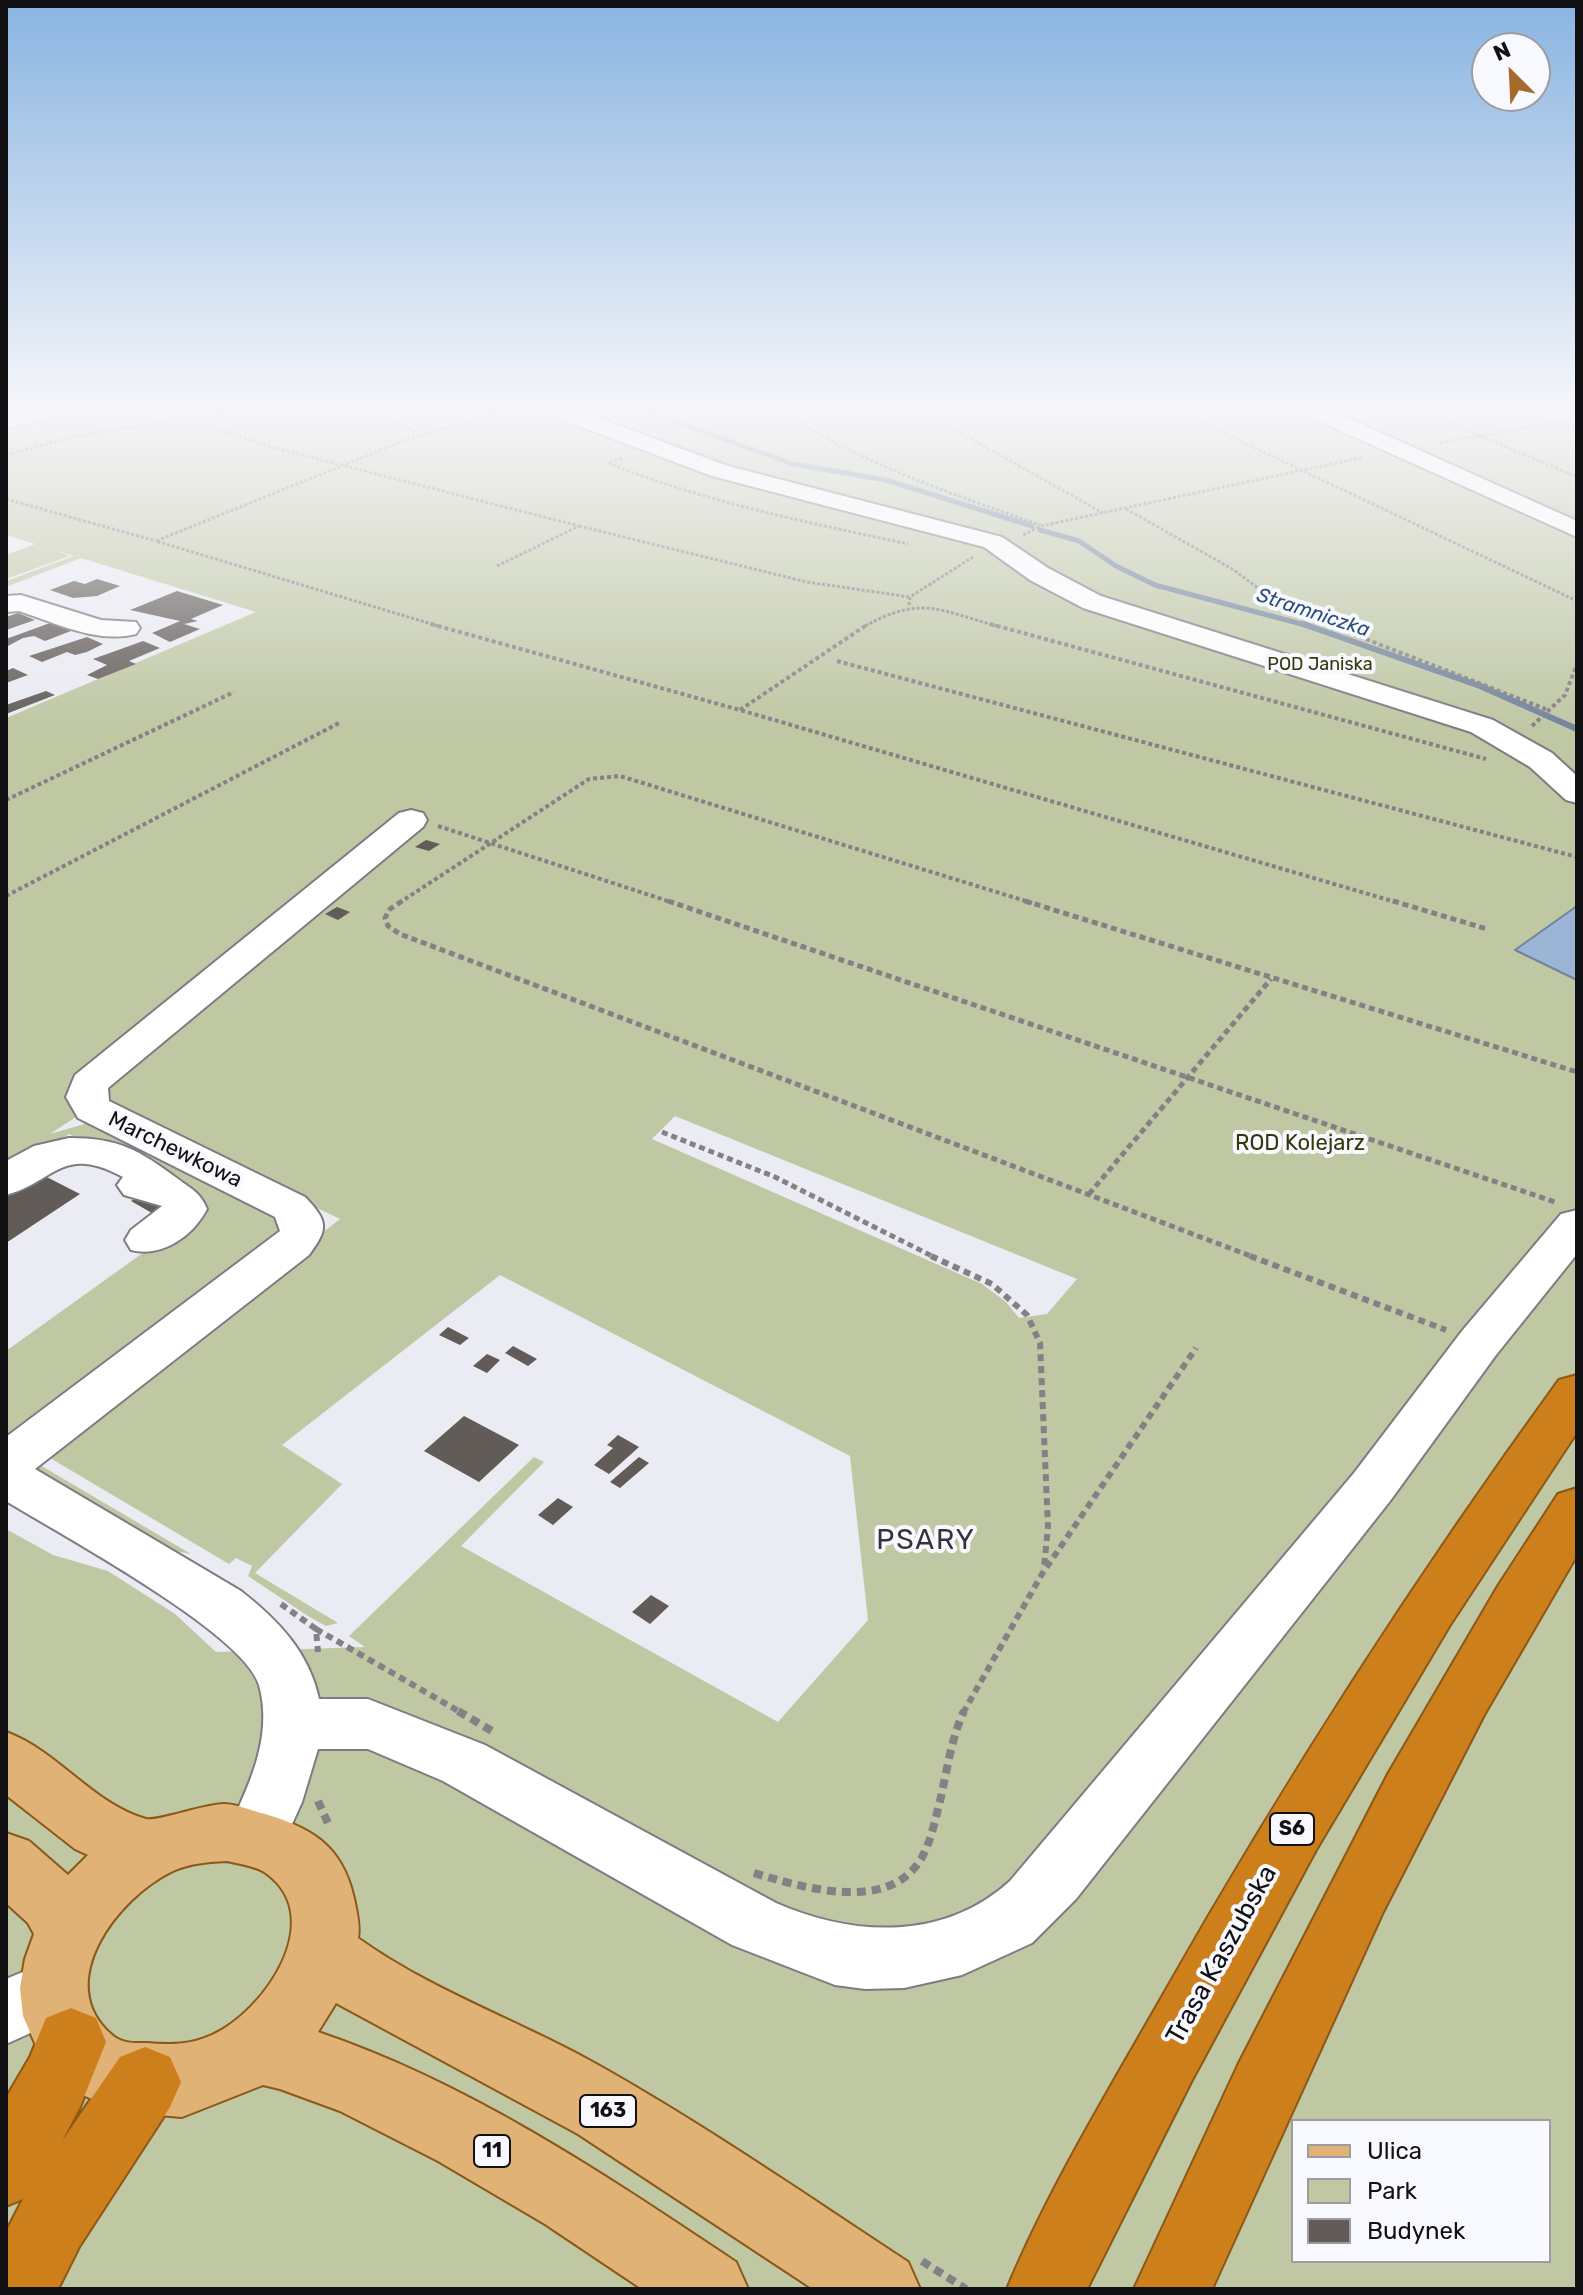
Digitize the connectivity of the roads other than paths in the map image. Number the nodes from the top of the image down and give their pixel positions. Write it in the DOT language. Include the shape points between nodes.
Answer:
graph roads {
  1 [pos="895,516"];
  2 [pos="1546,516"];
  3 [pos="1577,530"];
  4 [pos="6,604"];
  5 [pos="126,628"];
  6 [pos="1567,784"];
  7 [pos="411,820"];
  8 [pos="6,1181"];
  9 [pos="1570,1215"];
  10 [pos="147,1240"];
  11 [pos="1577,1393"];
  12 [pos="6,1464"];
  13 [pos="6,1476"];
  14 [pos="1577,1509"];
  15 [pos="313,1723"];
  16 [pos="6,1759"];
  17 [pos="256,1836"];
  18 [pos="149,1850"];
  19 [pos="6,1862"];
  20 [pos="324,1954"];
  21 [pos="50,1993"];
  22 [pos="257,2049"];
  23 [pos="145,2082"];
  24 [pos="6,2169"];
  25 [pos="895,2270"];
  26 [pos="18,2289"];
  27 [pos="709,2289"];
  28 [pos="1046,2289"];
  29 [pos="1173,2289"];
  1 -- 6 [label="street" via="1003,548 1092,602 1482,726 1513,742"];
  2 -- 3 [label="street"];
  4 -- 5 [label="street" via="21,603 99,628"];
  7 -- 12 [label="street, Marchewkowa" via="89,1084 86,1097 92,1109 290,1207 301,1219 302,1233"];
  8 -- 10 [label="street" via="48,1156 81,1154 135,1185 163,1189 184,1201 181,1217"];
  9 -- 15 [label="street" via="1372,1487 1040,1895 998,1929 946,1949 901,1957 847,1957 798,1943 754,1924 464,1763 368,1724"];
  11 -- 28 [label="highway, Trasa Kaszubska / S6" via="1458,1561 1352,1726 1189,2010"];
  13 -- 15 [label="street" via="247,1626 268,1647 292,1696"];
  14 -- 29 [label="highway" via="1483,1659 1402,1809 1283,2047"];
  15 -- 17 [label="street" via="289,1757"];
  16 -- 18 [label="main road" via="98,1829"];
  17 -- 18 [label="main road" via="212,1832"];
  17 -- 20 [label="main road" via="296,1856 315,1878 326,1906"];
  18 -- 21 [label="main road" via="104,1882"];
  19 -- 21 [label="main road" via="51,1901"];
  20 -- 22 [label="main road" via="301,2005"];
  20 -- 25 [label="main road, 163" via="379,1994 555,2081"];
  21 -- 23 [label="main road" via="85,2058 106,2071"];
  21 -- 24 [label="highway" via="41,2110"];
  22 -- 23 [label="main road" via="210,2074"];
  22 -- 27 [label="main road, 11" via="332,2070 453,2129 569,2194"];
  23 -- 26 [label="highway" via="52,2220"];
}
